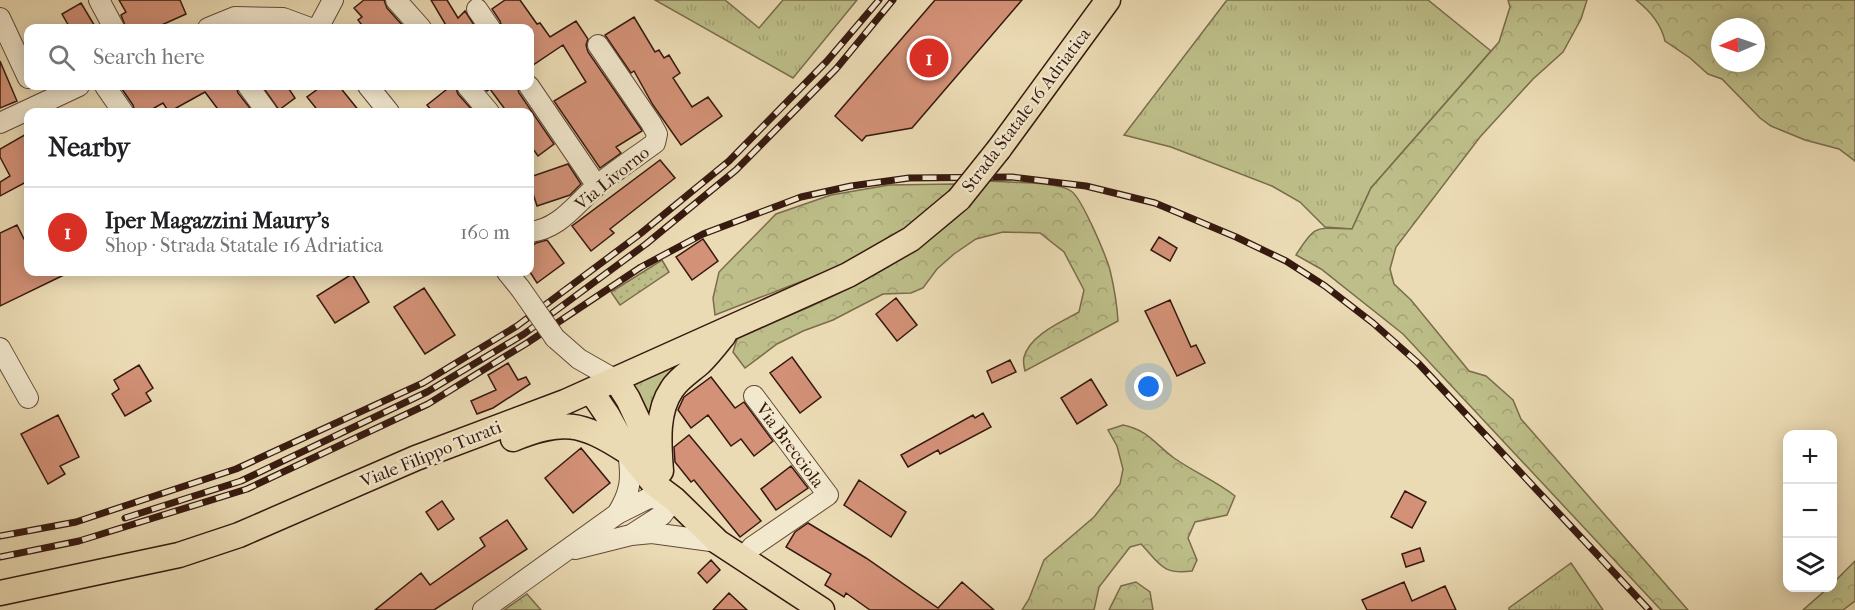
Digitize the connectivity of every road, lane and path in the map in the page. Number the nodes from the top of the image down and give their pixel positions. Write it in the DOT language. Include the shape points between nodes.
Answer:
graph roads {
  1 [pos="99,0"];
  2 [pos="333,0"];
  3 [pos="396,0"];
  4 [pos="1108,0"];
  5 [pos="477,9"];
  6 [pos="0,18"];
  7 [pos="112,24"];
  8 [pos="218,24"];
  9 [pos="299,24"];
  10 [pos="320,24"];
  11 [pos="418,24"];
  12 [pos="487,24"];
  13 [pos="598,45"];
  14 [pos="24,69"];
  15 [pos="34,90"];
  16 [pos="70,90"];
  17 [pos="108,90"];
  18 [pos="251,90"];
  19 [pos="371,90"];
  20 [pos="470,90"];
  21 [pos="532,90"];
  22 [pos="41,103"];
  23 [pos="31,108"];
  24 [pos="120,108"];
  25 [pos="264,108"];
  26 [pos="386,108"];
  27 [pos="486,108"];
  28 [pos="24,111"];
  29 [pos="0,123"];
  30 [pos="597,186"];
  31 [pos="534,231"];
  32 [pos="848,275"];
  33 [pos="510,276"];
  34 [pos="729,328"];
  35 [pos="555,339"];
  36 [pos="0,348"];
  37 [pos="616,380"];
  38 [pos="591,391"];
  39 [pos="754,396"];
  40 [pos="28,398"];
  41 [pos="476,436"];
  42 [pos="628,452"];
  43 [pos="661,471"];
  44 [pos="674,499"];
  45 [pos="618,514"];
  46 [pos="631,535"];
  47 [pos="718,542"];
  48 [pos="564,552"];
  49 [pos="743,558"];
  50 [pos="0,593"];
  51 [pos="483,610"];
  52 [pos="822,610"];
  1 -- 7 [label="street"];
  2 -- 10 [label="street"];
  3 -- 11 [label="street"];
  4 -- 32 [label="main road, Strada Statale 16 Adriatica, bridge" via="959,200 911,239"];
  5 -- 12 [label="street"];
  6 -- 14 [label="street"];
  8 -- 9 [label="street" via="241,17 283,18"];
  13 -- 30 [label="street, Via Livorno" via="657,134 655,143"];
  15 -- 22 [label="street"];
  16 -- 22 [label="street"];
  17 -- 24 [label="street"];
  18 -- 25 [label="street"];
  19 -- 26 [label="street"];
  20 -- 27 [label="street"];
  21 -- 30 [label="street"];
  22 -- 23 [label="street"];
  28 -- 29 [label="street"];
  30 -- 31 [label="street, Via Livorno" via="570,212 547,228"];
  32 -- 34 [label="main road, Viale Filippo Turati"];
  33 -- 35 [label="street, bridge"];
  34 -- 37 [label="main road, Viale Filippo Turati"];
  34 -- 43 [label="main road" via="668,397 659,445"];
  35 -- 37 [label="street" via="579,359"];
  35 -- 38 [label="street"];
  36 -- 40 [label="street"];
  37 -- 38 [label="main road, Viale Filippo Turati"];
  37 -- 43 [label="main road"];
  38 -- 41 [label="main road, Viale Filippo Turati"];
  38 -- 42 [label="main road"];
  39 -- 49 [label="street, Via Brecciola" via="828,495 752,547"];
  41 -- 42 [label="main road" via="507,441 537,430 574,426 606,438"];
  41 -- 50 [label="main road, Viale Filippo Turati" via="239,535 179,555"];
  42 -- 44 [label="main road" via="654,484"];
  42 -- 45 [label="street" via="631,482"];
  43 -- 44 [label="main road"];
  44 -- 45 [label="street" via="649,498"];
  44 -- 46 [label="street" via="662,515"];
  44 -- 47 [label="main road"];
  45 -- 48 [label="street"];
  46 -- 47 [label="street" via="671,535"];
  46 -- 48 [label="street"];
  47 -- 49 [label="main road"];
  48 -- 51 [label="street"];
  49 -- 52 [label="main road"];
}
